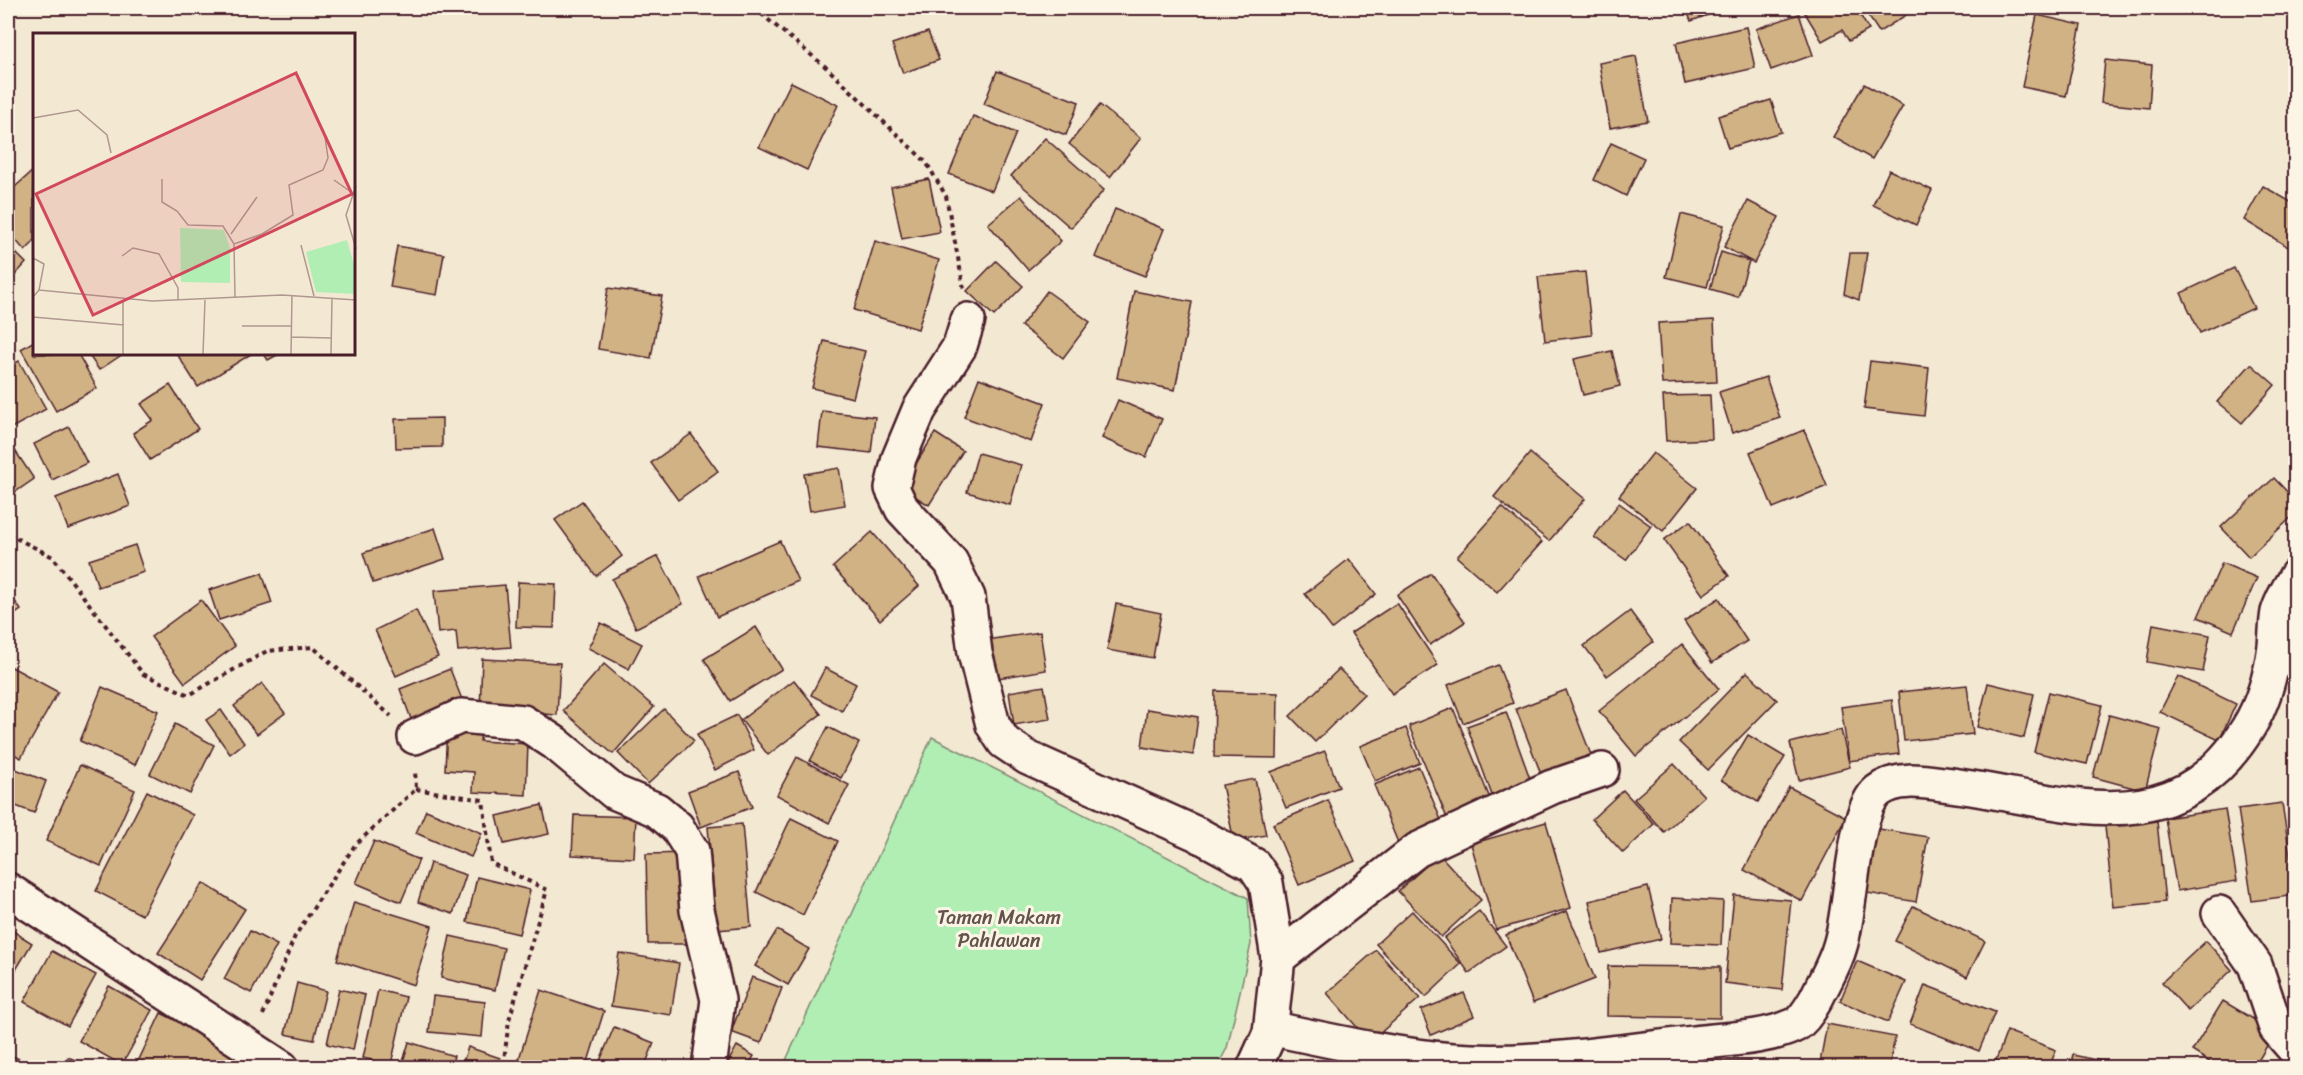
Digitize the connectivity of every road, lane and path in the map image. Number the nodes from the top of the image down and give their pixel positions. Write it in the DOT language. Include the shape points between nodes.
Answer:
graph roads {
  1 [pos="754,8"];
  2 [pos="968,320"];
  3 [pos="8,534"];
  4 [pos="2295,576"];
  5 [pos="415,737"];
  6 [pos="1602,770"];
  7 [pos="416,789"];
  8 [pos="8,890"];
  9 [pos="2219,913"];
  10 [pos="1278,958"];
  11 [pos="1270,1033"];
  12 [pos="249,1048"];
  13 [pos="2295,1051"];
  14 [pos="2295,1060"];
  15 [pos="279,1067"];
  16 [pos="503,1068"];
  17 [pos="709,1068"];
  18 [pos="1254,1068"];
  19 [pos="2289,1068"];
  1 -- 2 [label="path" via="827,68 926,162 946,195 959,251"];
  2 -- 10 [label="street" via="960,346 919,410 899,458 892,488 902,509 951,562 968,597 975,653 993,725 1004,742 1028,758 1197,834 1254,865 1266,883"];
  3 -- 5 [label="path" via="53,557 143,674 189,695 267,651 313,647"];
  4 -- 11 [label="street" via="2277,615 2267,691 2247,729 2206,779 2170,799 2130,809 2096,808 1977,787 1898,782 1876,792 1859,827 1852,891 1840,946 1819,994 1797,1025 1735,1038 1611,1053 1454,1060 1364,1048 1279,1030"];
  5 -- 7 [label="path"];
  5 -- 17 [label="street" via="461,716 523,722 614,792 657,810 677,827 692,851 697,910 718,1000"];
  6 -- 10 [label="street" via="1552,787 1417,850"];
  7 -- 12 [label="path" via="355,845 295,936"];
  7 -- 16 [label="path" via="483,800 490,863 547,890 509,1020"];
  8 -- 12 [label="street"];
  9 -- 13 [label="street" via="2255,965 2276,1028"];
  10 -- 11 [label="street"];
  11 -- 18 [label="street"];
  12 -- 15 [label="street"];
  14 -- 19 [label="street"];
}
